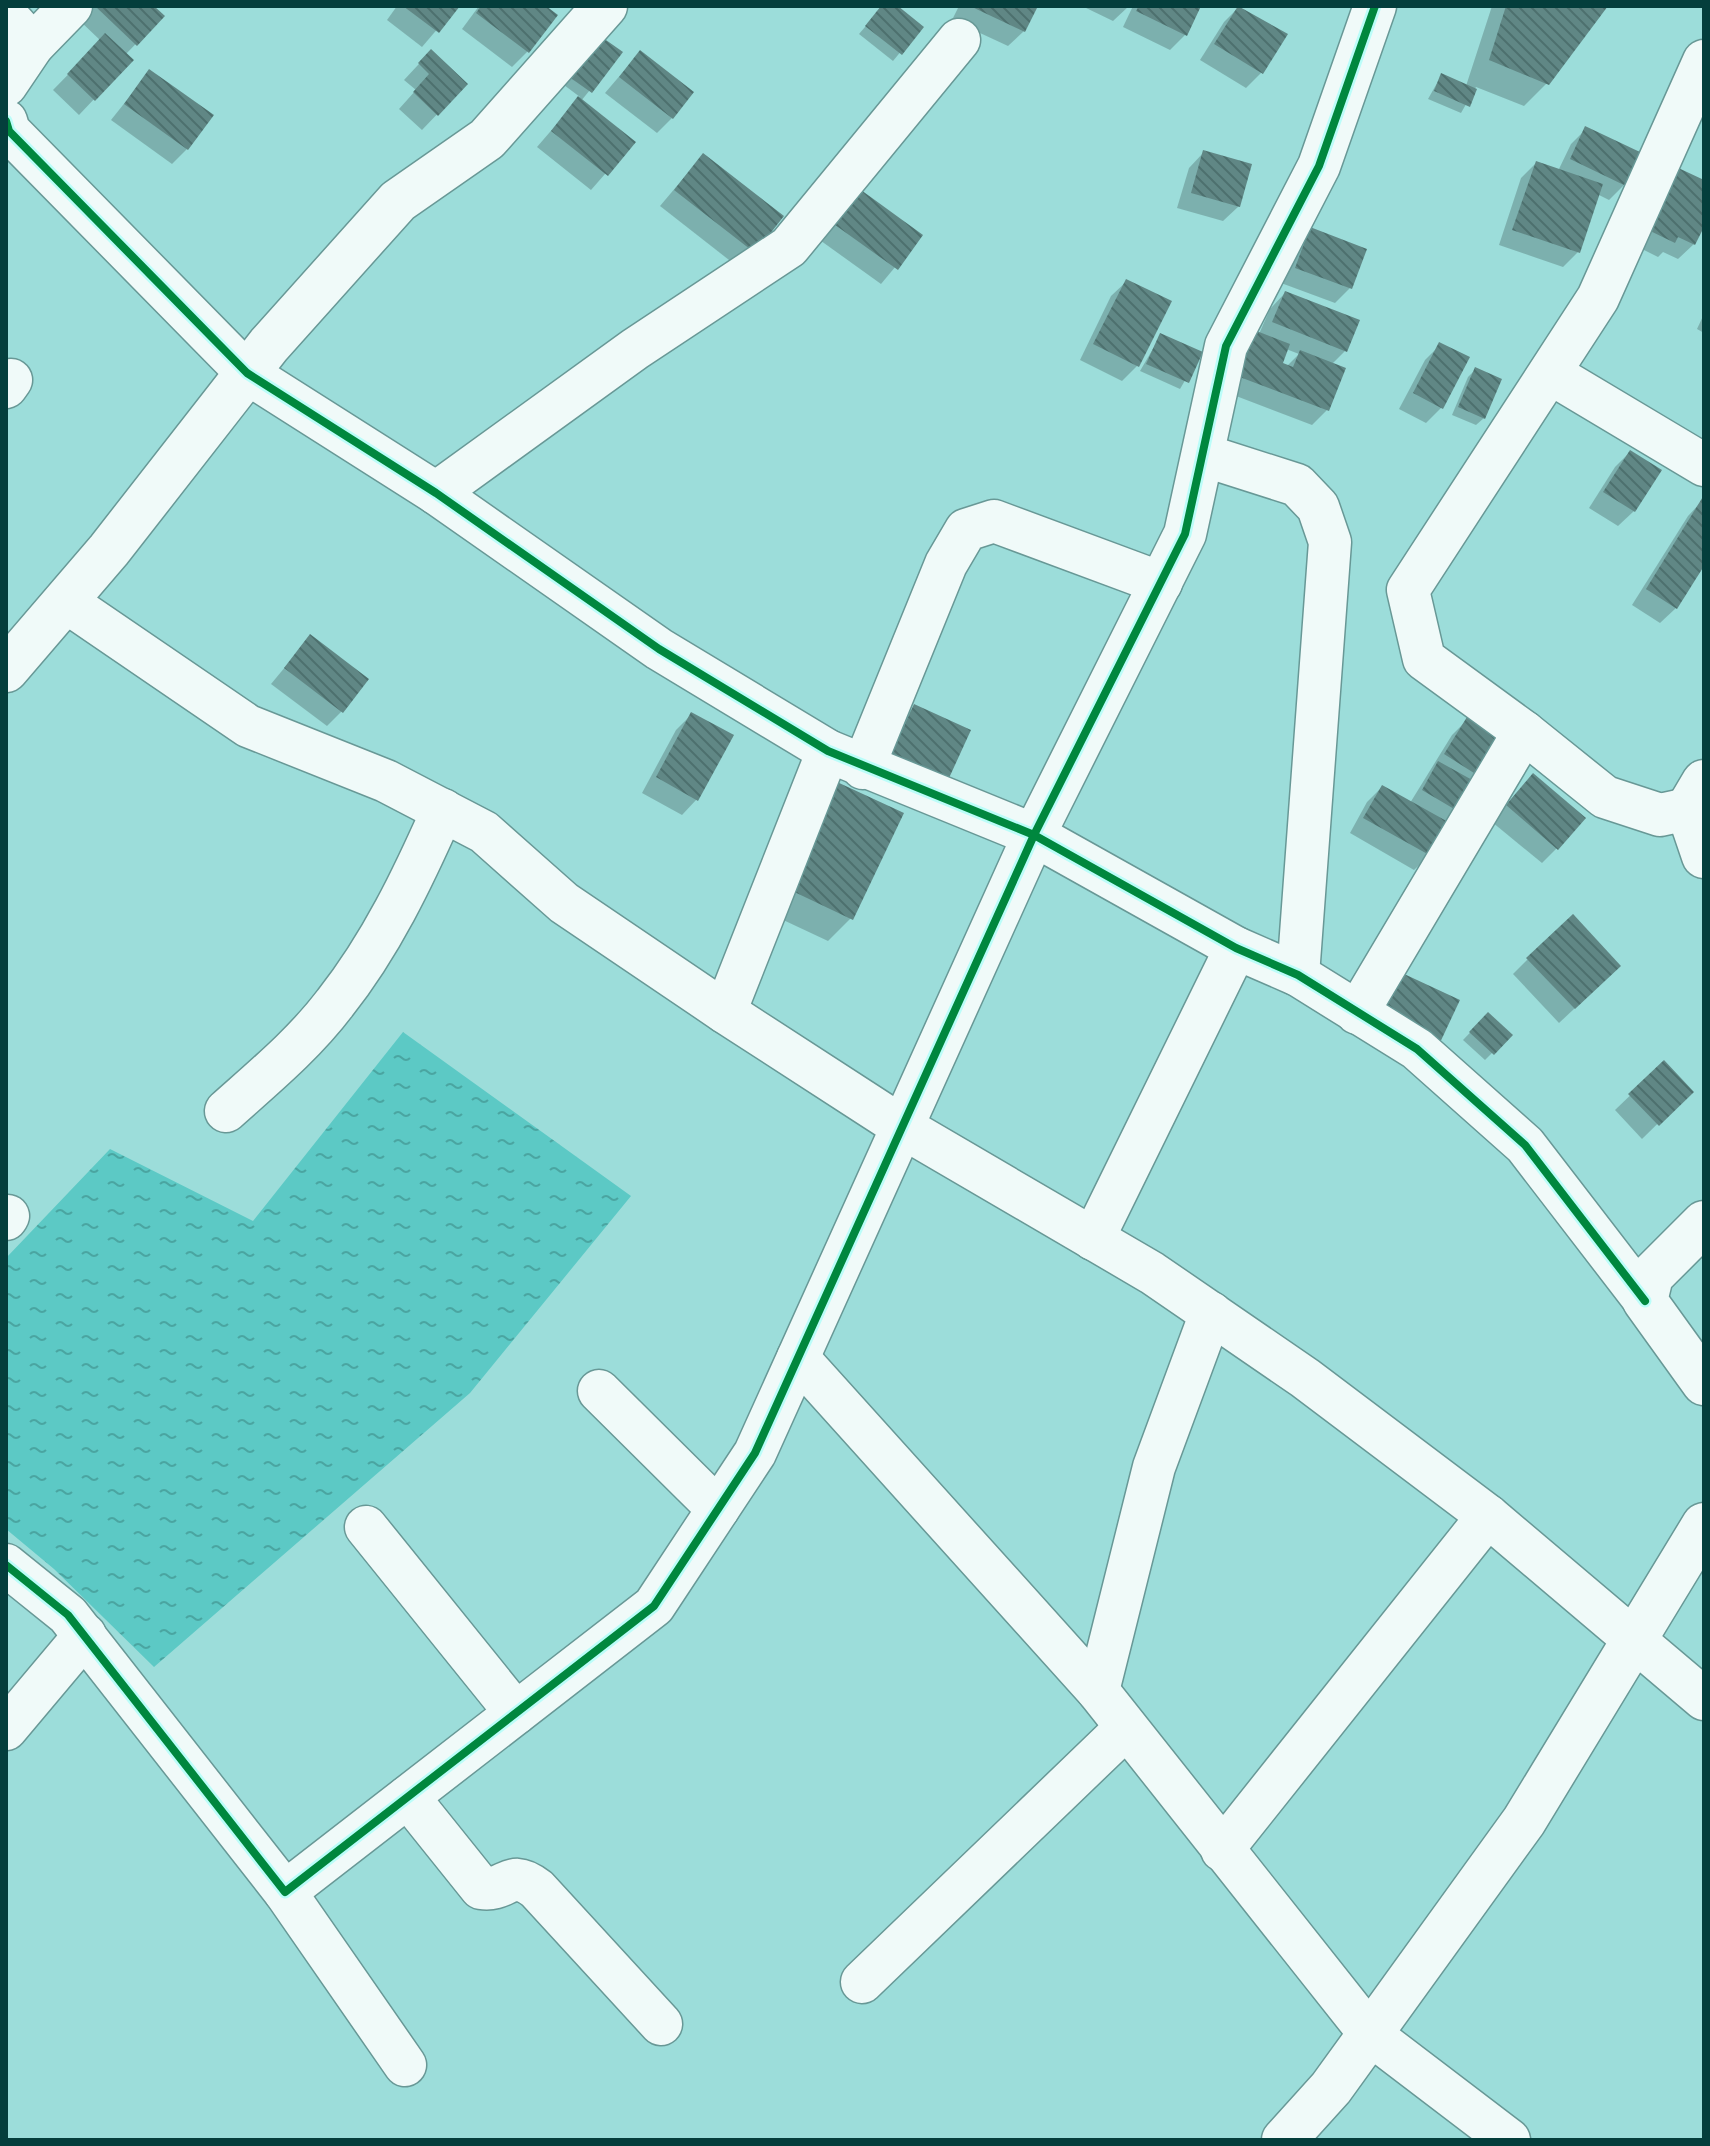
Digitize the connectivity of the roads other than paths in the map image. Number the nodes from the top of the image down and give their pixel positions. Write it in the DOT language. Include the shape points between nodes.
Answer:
graph roads {
  1 [pos="71,6"];
  2 [pos="605,6"];
  3 [pos="1375,6"];
  4 [pos="20,30"];
  5 [pos="959,40"];
  6 [pos="1704,61"];
  7 [pos="6,85"];
  8 [pos="6,121"];
  9 [pos="247,373"];
  10 [pos="1550,373"];
  11 [pos="1203,455"];
  12 [pos="1704,465"];
  13 [pos="436,493"];
  14 [pos="1161,583"];
  15 [pos="65,601"];
  16 [pos="6,670"];
  17 [pos="1524,732"];
  18 [pos="846,760"];
  19 [pos="1696,795"];
  20 [pos="443,810"];
  21 [pos="1034,835"];
  22 [pos="1704,856"];
  23 [pos="1236,948"];
  24 [pos="1298,975"];
  25 [pos="725,1012"];
  26 [pos="1357,1013"];
  27 [pos="226,1111"];
  28 [pos="904,1128"];
  29 [pos="1704,1223"];
  30 [pos="1093,1239"];
  31 [pos="1645,1301"];
  32 [pos="1211,1313"];
  33 [pos="798,1358"];
  34 [pos="1704,1383"];
  35 [pos="599,1391"];
  36 [pos="718,1509"];
  37 [pos="1488,1516"];
  38 [pos="1704,1525"];
  39 [pos="366,1527"];
  40 [pos="6,1565"];
  41 [pos="85,1635"];
  42 [pos="1633,1640"];
  43 [pos="1098,1691"];
  44 [pos="1704,1699"];
  45 [pos="516,1713"];
  46 [pos="1126,1728"];
  47 [pos="6,1729"];
  48 [pos="408,1797"];
  49 [pos="1222,1850"];
  50 [pos="285,1892"];
  51 [pos="862,1982"];
  52 [pos="661,2024"];
  53 [pos="1370,2034"];
  54 [pos="405,2065"];
  55 [pos="1284,2140"];
  56 [pos="1509,2140"];
  1 -- 4 [label="street"];
  2 -- 9 [label="street" via="487,139 398,201"];
  3 -- 11 [label="street" via="1319,166 1226,346"];
  4 -- 7 [label="street"];
  5 -- 13 [label="street" via="789,247 635,349"];
  6 -- 10 [label="street" via="1598,298"];
  8 -- 9 [label="street" via="9,131"];
  9 -- 13 [label="street"];
  9 -- 15 [label="street"];
  10 -- 12 [label="street"];
  10 -- 17 [label="street" via="1408,590 1424,659"];
  11 -- 14 [label="street" via="1185,534"];
  11 -- 24 [label="street" via="1297,485 1318,507 1330,542"];
  13 -- 18 [label="street" via="659,649"];
  14 -- 18 [label="street" via="994,521 966,530"];
  14 -- 21 [label="street"];
  15 -- 16 [label="street"];
  15 -- 20 [label="street" via="248,726 386,781"];
  17 -- 19 [label="street" via="1605,797 1660,815"];
  17 -- 26 [label="street"];
  18 -- 21 [label="street"];
  18 -- 25 [label="street"];
  19 -- 22 [label="street"];
  20 -- 25 [label="street" via="484,832 564,903"];
  20 -- 27 [label="street" via="388,925 335,1004 292,1052"];
  21 -- 23 [label="street"];
  21 -- 28 [label="street"];
  23 -- 24 [label="street"];
  23 -- 30 [label="street"];
  24 -- 26 [label="street"];
  25 -- 28 [label="street"];
  26 -- 31 [label="street" via="1417,1049 1525,1145"];
  28 -- 30 [label="street"];
  28 -- 33 [label="street"];
  29 -- 31 [label="street" via="1651,1276"];
  30 -- 32 [label="street"];
  31 -- 34 [label="street"];
  32 -- 37 [label="street"];
  32 -- 43 [label="street" via="1154,1467"];
  33 -- 36 [label="street" via="755,1453"];
  33 -- 43 [label="street"];
  35 -- 36 [label="street"];
  36 -- 45 [label="street" via="654,1606"];
  37 -- 42 [label="street"];
  37 -- 49 [label="street"];
  38 -- 42 [label="street"];
  39 -- 45 [label="street"];
  40 -- 41 [label="street"];
  41 -- 47 [label="street"];
  41 -- 50 [label="street"];
  42 -- 44 [label="street"];
  42 -- 53 [label="street" via="1524,1821"];
  43 -- 46 [label="street"];
  45 -- 48 [label="street"];
  46 -- 49 [label="street"];
  46 -- 51 [label="street"];
  48 -- 50 [label="street"];
  48 -- 52 [label="street" via="481,1888 493,1890 515,1878 525,1879"];
  49 -- 53 [label="street"];
  50 -- 54 [label="street"];
  53 -- 55 [label="street"];
  53 -- 56 [label="street"];
}
